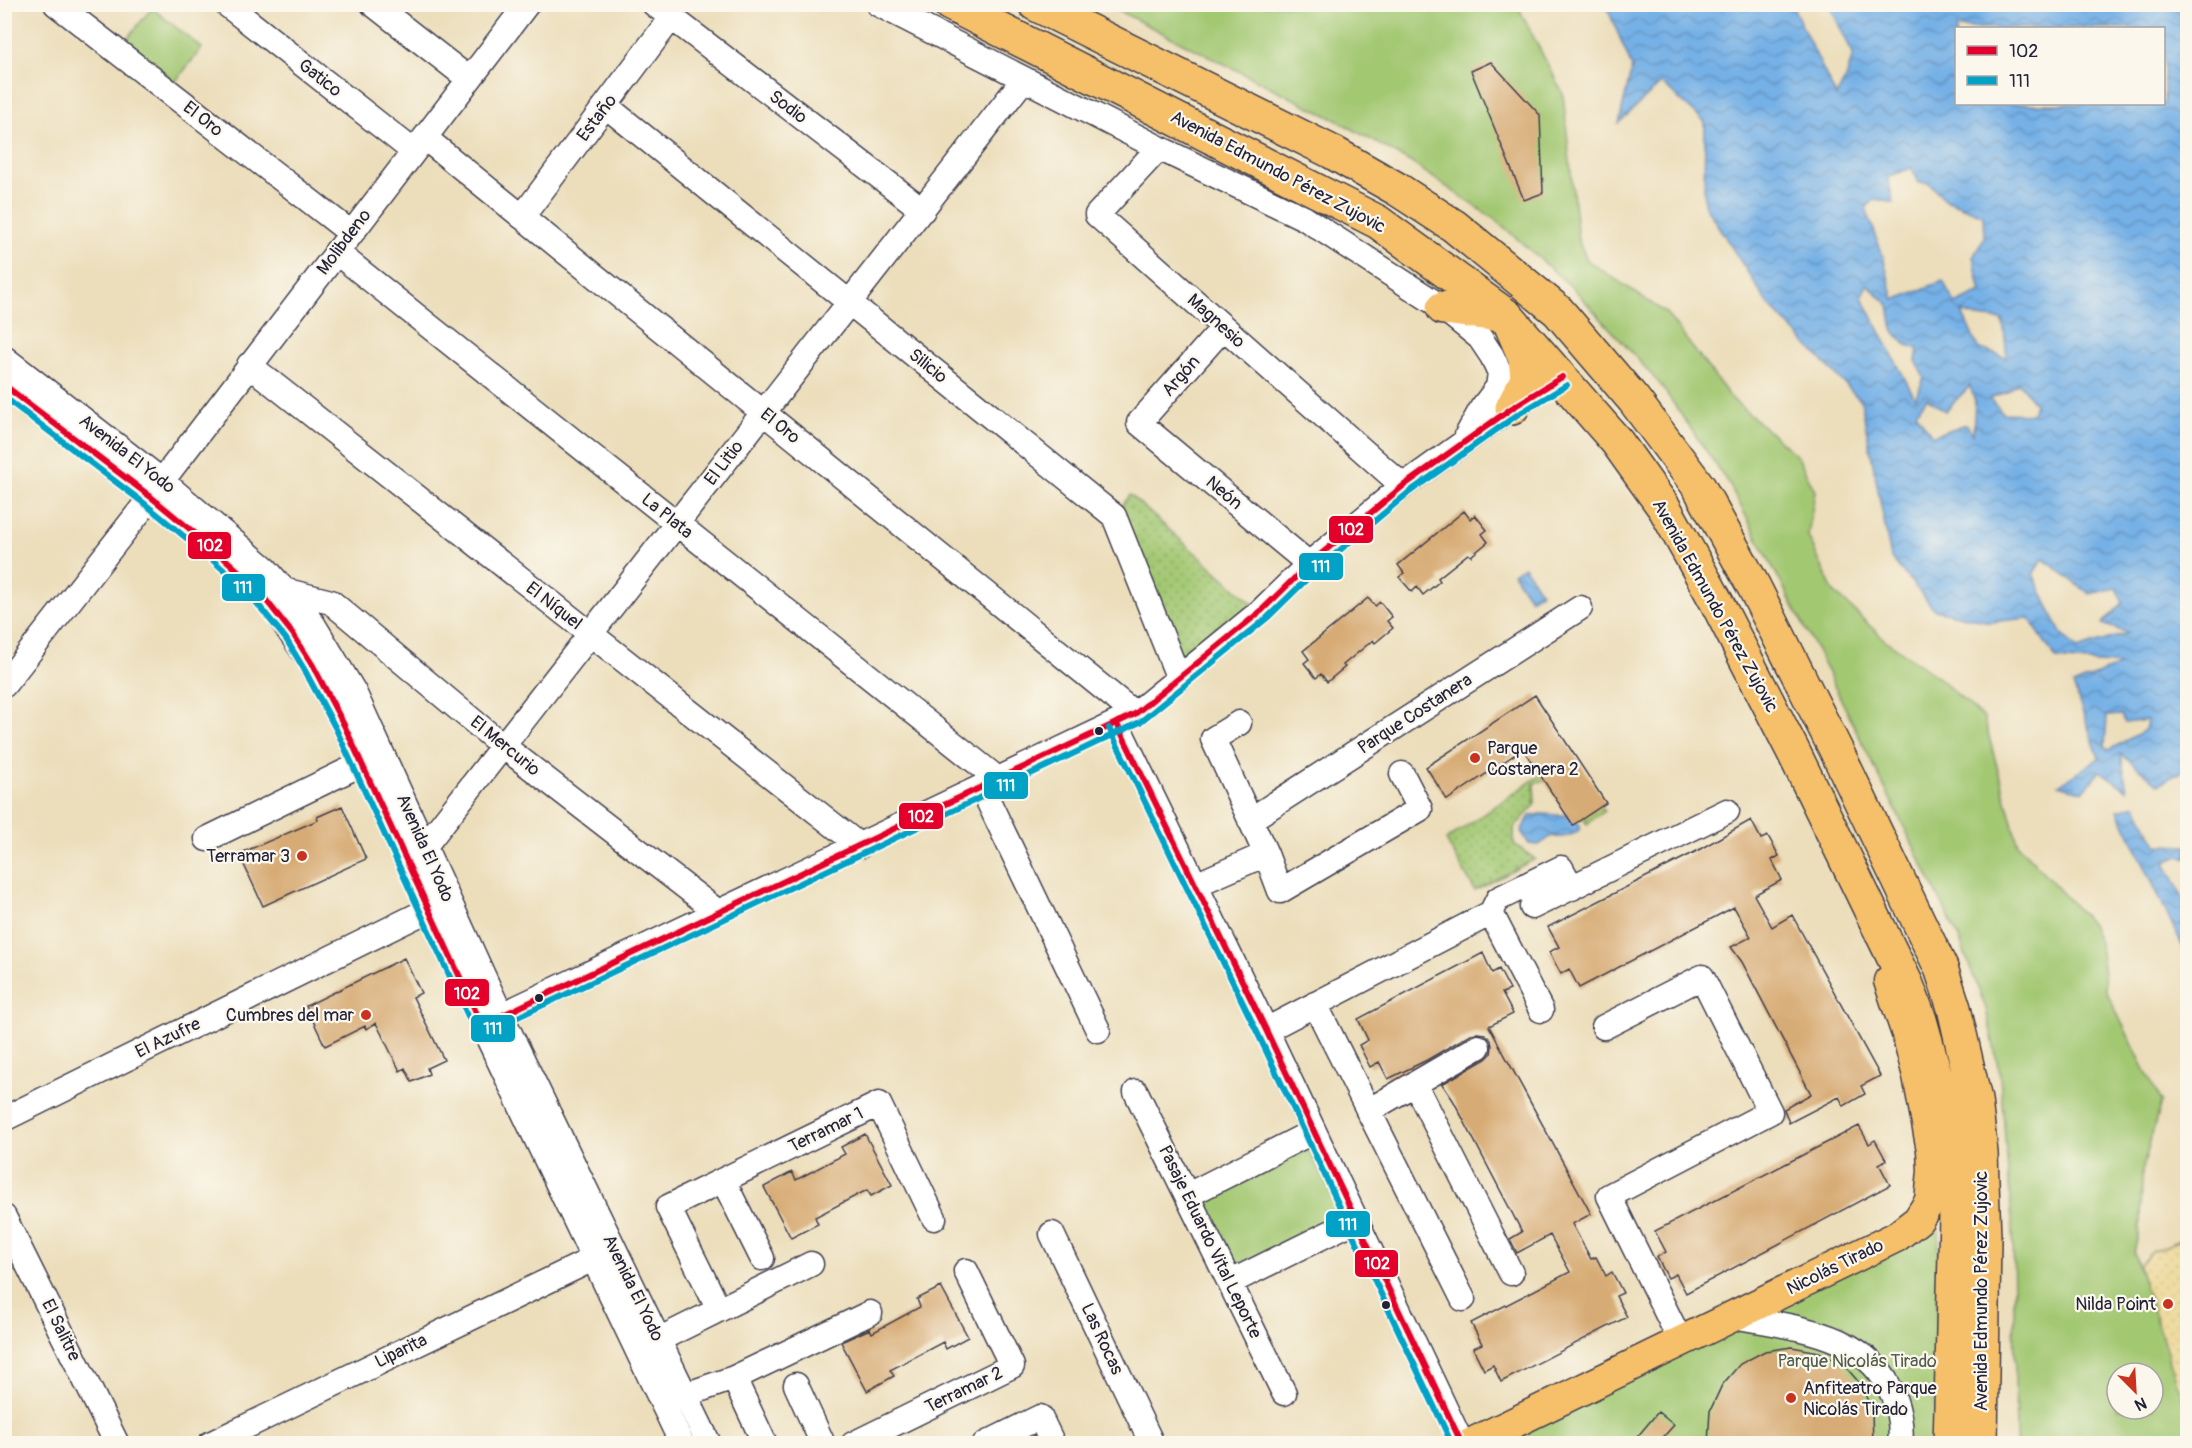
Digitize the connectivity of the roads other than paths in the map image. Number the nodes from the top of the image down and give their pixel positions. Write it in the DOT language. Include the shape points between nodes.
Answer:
graph roads {
  1 [pos="56,4"];
  2 [pos="226,4"];
  3 [pos="373,4"];
  4 [pos="878,4"];
  5 [pos="950,4"];
  6 [pos="1035,4"];
  7 [pos="522,6"];
  8 [pos="662,11"];
  9 [pos="1024,79"];
  10 [pos="470,80"];
  11 [pos="606,106"];
  12 [pos="419,144"];
  13 [pos="1159,148"];
  14 [pos="923,210"];
  15 [pos="522,217"];
  16 [pos="351,233"];
  17 [pos="336,252"];
  18 [pos="850,303"];
  19 [pos="1443,308"];
  20 [pos="1507,316"];
  21 [pos="1223,328"];
  22 [pos="4,358"];
  23 [pos="249,365"];
  24 [pos="1562,377"];
  25 [pos="4,385"];
  26 [pos="1634,400"];
  27 [pos="1512,408"];
  28 [pos="763,413"];
  29 [pos="1140,423"];
  30 [pos="1464,442"];
  31 [pos="1403,486"];
  32 [pos="156,489"];
  33 [pos="676,524"];
  34 [pos="1309,564"];
  35 [pos="287,591"];
  36 [pos="1580,608"];
  37 [pos="590,634"];
  38 [pos="1179,679"];
  39 [pos="4,686"];
  40 [pos="1126,719"];
  41 [pos="1239,723"];
  42 [pos="503,746"];
  43 [pos="361,764"];
  44 [pos="1402,774"];
  45 [pos="990,784"];
  46 [pos="1727,811"];
  47 [pos="1250,820"];
  48 [pos="207,839"];
  49 [pos="860,846"];
  50 [pos="424,847"];
  51 [pos="1266,854"];
  52 [pos="1195,885"];
  53 [pos="1572,888"];
  54 [pos="1532,907"];
  55 [pos="428,910"];
  56 [pos="718,912"];
  57 [pos="1491,913"];
  58 [pos="1875,921"];
  59 [pos="1315,1004"];
  60 [pos="1540,1010"];
  61 [pos="492,1020"];
  62 [pos="1605,1026"];
  63 [pos="1098,1030"];
  64 [pos="1266,1030"];
  65 [pos="1478,1047"];
  66 [pos="1415,1084"];
  67 [pos="1136,1092"];
  68 [pos="1368,1111"];
  69 [pos="4,1119"];
  70 [pos="1314,1131"];
  71 [pos="723,1180"];
  72 [pos="1188,1195"];
  73 [pos="4,1217"];
  74 [pos="934,1218"];
  75 [pos="1356,1220"];
  76 [pos="1052,1234"];
  77 [pos="762,1258"];
  78 [pos="593,1259"];
  79 [pos="811,1264"];
  80 [pos="966,1271"];
  81 [pos="1511,1273"];
  82 [pos="1230,1282"];
  83 [pos="1463,1299"];
  84 [pos="718,1310"];
  85 [pos="870,1312"];
  86 [pos="1734,1316"];
  87 [pos="658,1340"];
  88 [pos="1681,1342"];
  89 [pos="734,1378"];
  90 [pos="796,1386"];
  91 [pos="1284,1393"];
  92 [pos="685,1395"];
  93 [pos="117,1443"];
  94 [pos="210,1443"];
  95 [pos="682,1443"];
  96 [pos="709,1443"];
  97 [pos="765,1443"];
  98 [pos="823,1443"];
  99 [pos="853,1443"];
  100 [pos="985,1443"];
  101 [pos="1053,1443"];
  102 [pos="1152,1443"];
  103 [pos="1462,1443"];
  104 [pos="1470,1443"];
  105 [pos="1900,1443"];
  106 [pos="1950,1443"];
  107 [pos="1981,1443"];
  1 -- 16 [label="street, El Oro"];
  2 -- 12 [label="street, Gatico"];
  3 -- 10 [label="street"];
  4 -- 9 [label="street, Avenida Edmundo Pérez Zujovic"];
  5 -- 20 [label="highway, Avenida Edmundo Pérez Zujovic" via="1378,222"];
  6 -- 26 [label="highway, Avenida Edmundo Pérez Zujovic" via="1332,152 1454,226 1558,311"];
  7 -- 10 [label="street, Molibdeno"];
  8 -- 11 [label="street, Estaño"];
  8 -- 14 [label="street, Sodio"];
  9 -- 13 [label="street, Avenida Edmundo Pérez Zujovic"];
  9 -- 14 [label="street, El Litio"];
  10 -- 12 [label="street, Molibdeno"];
  11 -- 15 [label="street, Estaño"];
  11 -- 18 [label="street, Silicio"];
  12 -- 15 [label="street, El Oro"];
  12 -- 16 [label="street, Molibdeno"];
  13 -- 19 [label="street, Avenida Edmundo Pérez Zujovic" via="1304,218"];
  13 -- 21 [label="street, Magnesio" via="1097,216"];
  14 -- 18 [label="street, El Litio"];
  15 -- 28 [label="street, El Oro"];
  16 -- 17 [label="street, Molibdeno"];
  17 -- 23 [label="street, Molibdeno"];
  17 -- 33 [label="street, La Plata"];
  18 -- 28 [label="street, El Litio"];
  18 -- 38 [label="street, Silicio" via="1114,516"];
  19 -- 20 [label="highway"];
  19 -- 30 [label="street, Avenida Edmundo Pérez Zujovic" via="1480,338 1500,373 1498,387"];
  20 -- 24 [label="highway, Avenida Edmundo Pérez Zujovic"];
  20 -- 27 [label="highway" via="1525,358 1527,379"];
  21 -- 29 [label="street, Argón"];
  21 -- 31 [label="street, Magnesio"];
  22 -- 32 [label="street, Avenida El Yodo"];
  23 -- 32 [label="street, Molibdeno"];
  23 -- 37 [label="street, El Níquel"];
  24 -- 26 [label="highway" via="1580,375 1593,379"];
  24 -- 27 [label="street"];
  24 -- 58 [label="highway, Avenida Edmundo Pérez Zujovic" via="1617,442 1665,508 1794,753"];
  25 -- 32 [label="street, Avenida El Yodo"];
  26 -- 107 [label="highway, Avenida Edmundo Pérez Zujovic" via="1698,487 1754,587 1941,968 1975,1100 1981,1153"];
  27 -- 30 [label="street"];
  28 -- 33 [label="street, El Litio"];
  28 -- 40 [label="street, El Oro"];
  29 -- 34 [label="street, Neón"];
  30 -- 31 [label="street"];
  31 -- 34 [label="street"];
  32 -- 35 [label="street, Avenida El Yodo" via="244,548"];
  32 -- 39 [label="street, Molibdeno"];
  32 -- 43 [label="street, Avenida El Yodo" via="272,606 312,664"];
  33 -- 37 [label="street, El Litio"];
  33 -- 45 [label="street, La Plata"];
  34 -- 38 [label="street" via="1261,611"];
  35 -- 42 [label="street, El Mercurio" via="331,602"];
  35 -- 50 [label="street, Avenida El Yodo" via="327,644 354,692"];
  36 -- 47 [label="street, Parque Costanera"];
  37 -- 42 [label="street, El Litio"];
  37 -- 49 [label="street, El Níquel"];
  38 -- 40 [label="street"];
  40 -- 45 [label="street"];
  40 -- 52 [label="street, El Oro"];
  41 -- 47 [label="street" via="1213,740"];
  42 -- 50 [label="street, El Litio"];
  42 -- 56 [label="street, El Mercurio"];
  43 -- 48 [label="street"];
  43 -- 55 [label="street, Avenida El Yodo"];
  44 -- 51 [label="street" via="1420,808 1280,891"];
  45 -- 49 [label="street"];
  45 -- 63 [label="street"];
  46 -- 53 [label="street"];
  47 -- 51 [label="street"];
  49 -- 56 [label="street"];
  50 -- 61 [label="street, Avenida El Yodo"];
  51 -- 52 [label="street"];
  52 -- 64 [label="street, El Oro"];
  53 -- 54 [label="street"];
  53 -- 57 [label="street" via="1561,868 1498,899"];
  55 -- 61 [label="street, Avenida El Yodo"];
  55 -- 69 [label="street, El Azufre"];
  56 -- 61 [label="street"];
  57 -- 59 [label="street"];
  57 -- 60 [label="street"];
  58 -- 86 [label="main road, Nicolás Tirado" via="1879,950 1918,1076 1932,1150 1929,1201 1918,1220 1896,1237"];
  58 -- 106 [label="highway, Avenida Edmundo Pérez Zujovic" via="1920,1020 1948,1136 1956,1216"];
  59 -- 64 [label="street"];
  59 -- 68 [label="street"];
  61 -- 78 [label="street, Avenida El Yodo"];
  61 -- 87 [label="street, Avenida El Yodo"];
  62 -- 88 [label="street" via="1702,977 1770,1112 1609,1196"];
  64 -- 70 [label="street, El Oro"];
  65 -- 66 [label="street"];
  66 -- 68 [label="street"];
  66 -- 81 [label="street"];
  67 -- 72 [label="street, Pasaje Eduardo Vital Leporte"];
  68 -- 83 [label="street"];
  70 -- 72 [label="street"];
  70 -- 75 [label="street, El Oro"];
  71 -- 74 [label="street, Terramar 1" via="879,1104"];
  71 -- 77 [label="street"];
  71 -- 84 [label="street, Terramar 1" via="668,1207"];
  72 -- 82 [label="street, Pasaje Eduardo Vital Leporte"];
  73 -- 93 [label="street, El Salitre"];
  75 -- 82 [label="street"];
  75 -- 103 [label="street, El Oro"];
  76 -- 102 [label="street, Las Rocas"];
  78 -- 94 [label="street, Liparita"];
  78 -- 95 [label="street, Avenida El Yodo"];
  79 -- 84 [label="street"];
  80 -- 99 [label="street, Terramar 2" via="1012,1366"];
  82 -- 91 [label="street, Pasaje Eduardo Vital Leporte"];
  84 -- 87 [label="street"];
  85 -- 89 [label="street"];
  86 -- 88 [label="main road, Nicolás Tirado"];
  86 -- 105 [label="street" via="1844,1342 1871,1361 1889,1385 1898,1410"];
  87 -- 92 [label="street, Avenida El Yodo"];
  88 -- 104 [label="main road, Nicolás Tirado"];
  89 -- 92 [label="street"];
  89 -- 97 [label="street"];
  90 -- 98 [label="street"];
  92 -- 96 [label="street, Avenida El Yodo"];
  100 -- 101 [label="street" via="1041,1418"];
}
